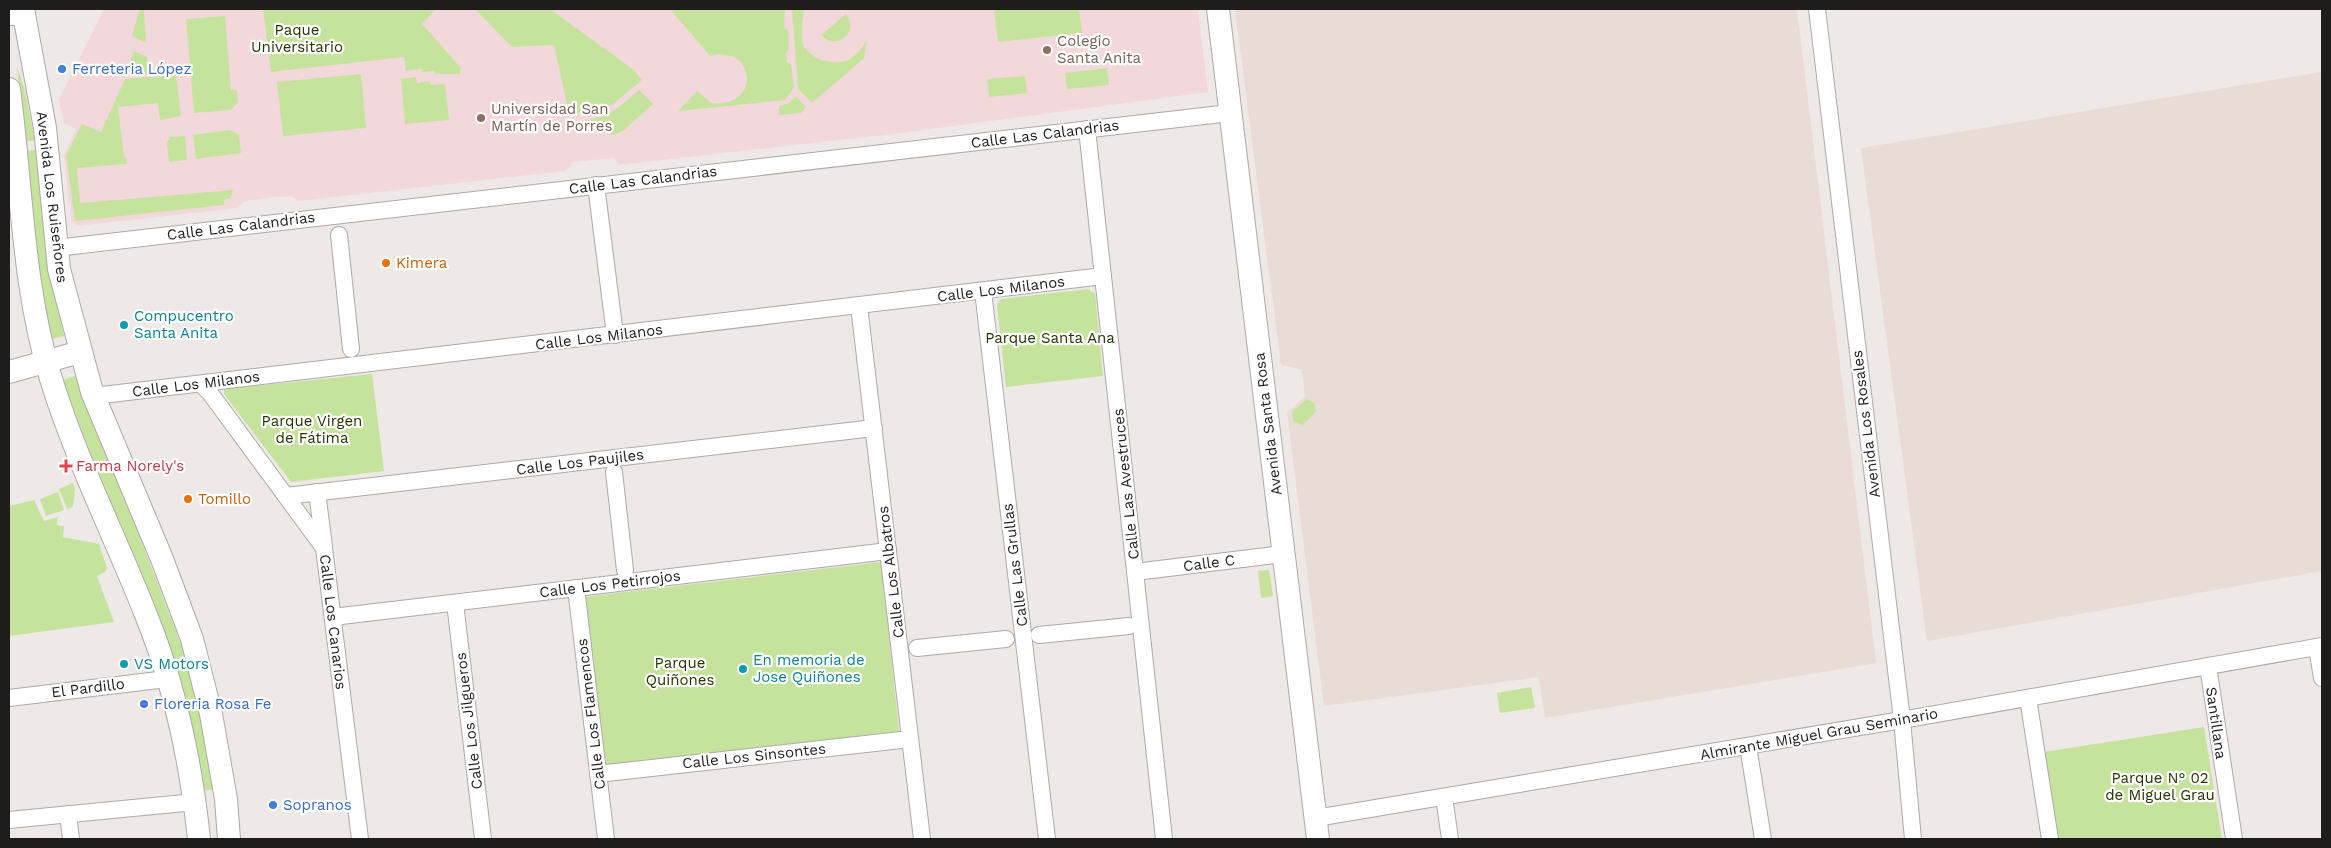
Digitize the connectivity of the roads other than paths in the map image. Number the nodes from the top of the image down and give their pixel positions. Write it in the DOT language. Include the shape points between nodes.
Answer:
graph roads {
  1 [pos="1218,9"];
  2 [pos="1817,9"];
  3 [pos="18,14"];
  4 [pos="9,89"];
  5 [pos="1230,113"];
  6 [pos="1087,129"];
  7 [pos="596,185"];
  8 [pos="339,235"];
  9 [pos="56,248"];
  10 [pos="1103,276"];
  11 [pos="983,291"];
  12 [pos="859,306"];
  13 [pos="615,335"];
  14 [pos="351,349"];
  15 [pos="80,352"];
  16 [pos="46,361"];
  17 [pos="9,372"];
  18 [pos="201,384"];
  19 [pos="94,396"];
  20 [pos="874,428"];
  21 [pos="614,472"];
  22 [pos="318,492"];
  23 [pos="286,496"];
  24 [pos="324,548"];
  25 [pos="888,551"];
  26 [pos="1284,554"];
  27 [pos="625,570"];
  28 [pos="1135,572"];
  29 [pos="576,588"];
  30 [pos="455,603"];
  31 [pos="333,617"];
  32 [pos="1129,626"];
  33 [pos="1039,636"];
  34 [pos="1006,639"];
  35 [pos="2320,646"];
  36 [pos="917,648"];
  37 [pos="2208,666"];
  38 [pos="2322,678"];
  39 [pos="168,679"];
  40 [pos="9,698"];
  41 [pos="2028,698"];
  42 [pos="1902,720"];
  43 [pos="910,739"];
  44 [pos="1748,746"];
  45 [pos="598,774"];
  46 [pos="1444,797"];
  47 [pos="195,802"];
  48 [pos="68,814"];
  49 [pos="9,820"];
  50 [pos="1317,829"];
  51 [pos="71,839"];
  52 [pos="199,839"];
  53 [pos="230,839"];
  54 [pos="360,839"];
  55 [pos="483,839"];
  56 [pos="606,839"];
  57 [pos="922,839"];
  58 [pos="1047,839"];
  59 [pos="1164,839"];
  60 [pos="1450,839"];
  61 [pos="1763,839"];
  62 [pos="1913,839"];
  63 [pos="2050,839"];
  64 [pos="2234,839"];
  1 -- 5 [label="main road, Avenida Santa Rosa"];
  2 -- 42 [label="street, Avenida Los Rosales"];
  3 -- 9 [label="main road, Avenida Los Ruiseñores" via="46,134"];
  4 -- 16 [label="main road, Avenida Los Ruiseñores" via="24,250"];
  5 -- 6 [label="street, Calle Las Calandrias"];
  5 -- 26 [label="main road, Avenida Santa Rosa"];
  6 -- 7 [label="street, Calle Las Calandrias"];
  6 -- 10 [label="street, Calle Las Avestruces"];
  7 -- 9 [label="street, Calle Las Calandrias"];
  7 -- 13 [label="street"];
  8 -- 14 [label="street"];
  9 -- 15 [label="main road, Avenida Los Ruiseñores"];
  10 -- 11 [label="street, Calle Los Milanos"];
  10 -- 28 [label="street, Calle Las Avestruces"];
  11 -- 12 [label="street, Calle Los Milanos"];
  11 -- 58 [label="street, Calle Las Grullas"];
  12 -- 13 [label="street, Calle Los Milanos"];
  12 -- 20 [label="street, Calle Los Albatros"];
  13 -- 18 [label="street, Calle Los Milanos"];
  15 -- 16 [label="main road"];
  15 -- 19 [label="main road, Avenida Los Ruiseñores"];
  16 -- 17 [label="main road"];
  16 -- 39 [label="main road, Avenida Los Ruiseñores" via="73,439 146,616"];
  18 -- 19 [label="street, Calle Los Milanos"];
  18 -- 23 [label="street, Calle Los Canarios"];
  19 -- 53 [label="main road, Avenida Los Ruiseñores" via="192,639 211,714"];
  20 -- 22 [label="street, Calle Los Paujiles"];
  20 -- 25 [label="street, Calle Los Albatros"];
  21 -- 27 [label="street"];
  22 -- 23 [label="street, Calle Los Paujiles"];
  22 -- 24 [label="street"];
  23 -- 24 [label="street, Calle Los Canarios"];
  24 -- 31 [label="street, Calle Los Canarios"];
  25 -- 29 [label="street, Calle Los Petirrojos"];
  25 -- 43 [label="street, Calle Los Albatros"];
  26 -- 28 [label="street, Calle C"];
  26 -- 50 [label="main road, Avenida Santa Rosa"];
  28 -- 59 [label="street, Calle Las Avestruces"];
  29 -- 30 [label="street, Calle Los Petirrojos"];
  29 -- 45 [label="street, Calle Los Flamencos"];
  30 -- 31 [label="street, Calle Los Petirrojos"];
  30 -- 55 [label="street, Calle Los Jilgueros"];
  31 -- 54 [label="street, Calle Los Canarios"];
  32 -- 33 [label="street"];
  34 -- 36 [label="street"];
  35 -- 37 [label="street, Almirante Miguel Grau Seminario"];
  35 -- 38 [label="street"];
  37 -- 41 [label="street, Almirante Miguel Grau Seminario"];
  37 -- 64 [label="street, Santillana"];
  39 -- 40 [label="street, El Pardillo"];
  39 -- 47 [label="main road, Avenida Los Ruiseñores" via="191,771"];
  41 -- 42 [label="street, Almirante Miguel Grau Seminario"];
  41 -- 63 [label="street"];
  42 -- 44 [label="street, Almirante Miguel Grau Seminario"];
  42 -- 62 [label="street, Avenida Los Rosales"];
  43 -- 45 [label="street, Calle Los Sinsontes"];
  43 -- 57 [label="street, Calle Los Albatros"];
  44 -- 46 [label="street, Almirante Miguel Grau Seminario"];
  44 -- 61 [label="street"];
  45 -- 56 [label="street, Calle Los Flamencos"];
  46 -- 50 [label="street, Almirante Miguel Grau Seminario"];
  46 -- 60 [label="street"];
  47 -- 48 [label="street"];
  47 -- 52 [label="main road, Avenida Los Ruiseñores"];
  48 -- 49 [label="street"];
  48 -- 51 [label="street"];
}
